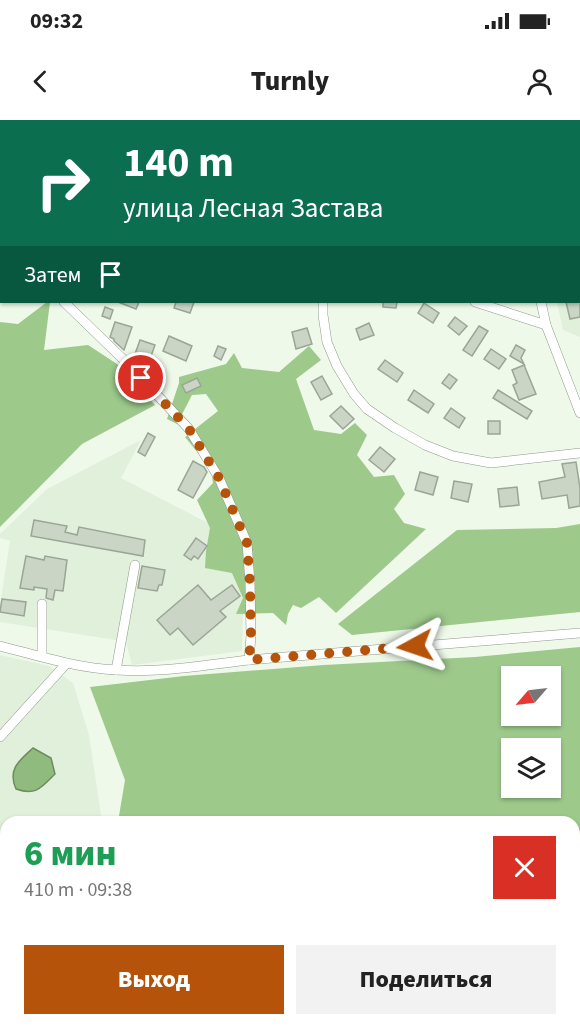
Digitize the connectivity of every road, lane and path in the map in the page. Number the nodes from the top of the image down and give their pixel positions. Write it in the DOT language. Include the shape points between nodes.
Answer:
graph roads {
  1 [pos="65,303"];
  2 [pos="323,303"];
  3 [pos="478,303"];
  4 [pos="541,303"];
  5 [pos="546,325"];
  6 [pos="580,413"];
  7 [pos="580,453"];
  8 [pos="135,565"];
  9 [pos="42,604"];
  10 [pos="580,633"];
  11 [pos="0,646"];
  12 [pos="42,656"];
  13 [pos="249,660"];
  14 [pos="66,664"];
  15 [pos="116,670"];
  16 [pos="0,737"];
  1 -- 13 [label="street" via="189,429 219,478 247,543"];
  2 -- 7 [label="street" via="327,342 354,394 367,410 424,445 453,456 491,463"];
  3 -- 5 [label="street"];
  4 -- 5 [label="street"];
  5 -- 6 [label="street"];
  8 -- 15 [label="street"];
  9 -- 12 [label="street"];
  10 -- 13 [label="street"];
  11 -- 12 [label="street"];
  12 -- 14 [label="street"];
  13 -- 15 [label="street"];
  14 -- 15 [label="street"];
  14 -- 16 [label="street"];
}
